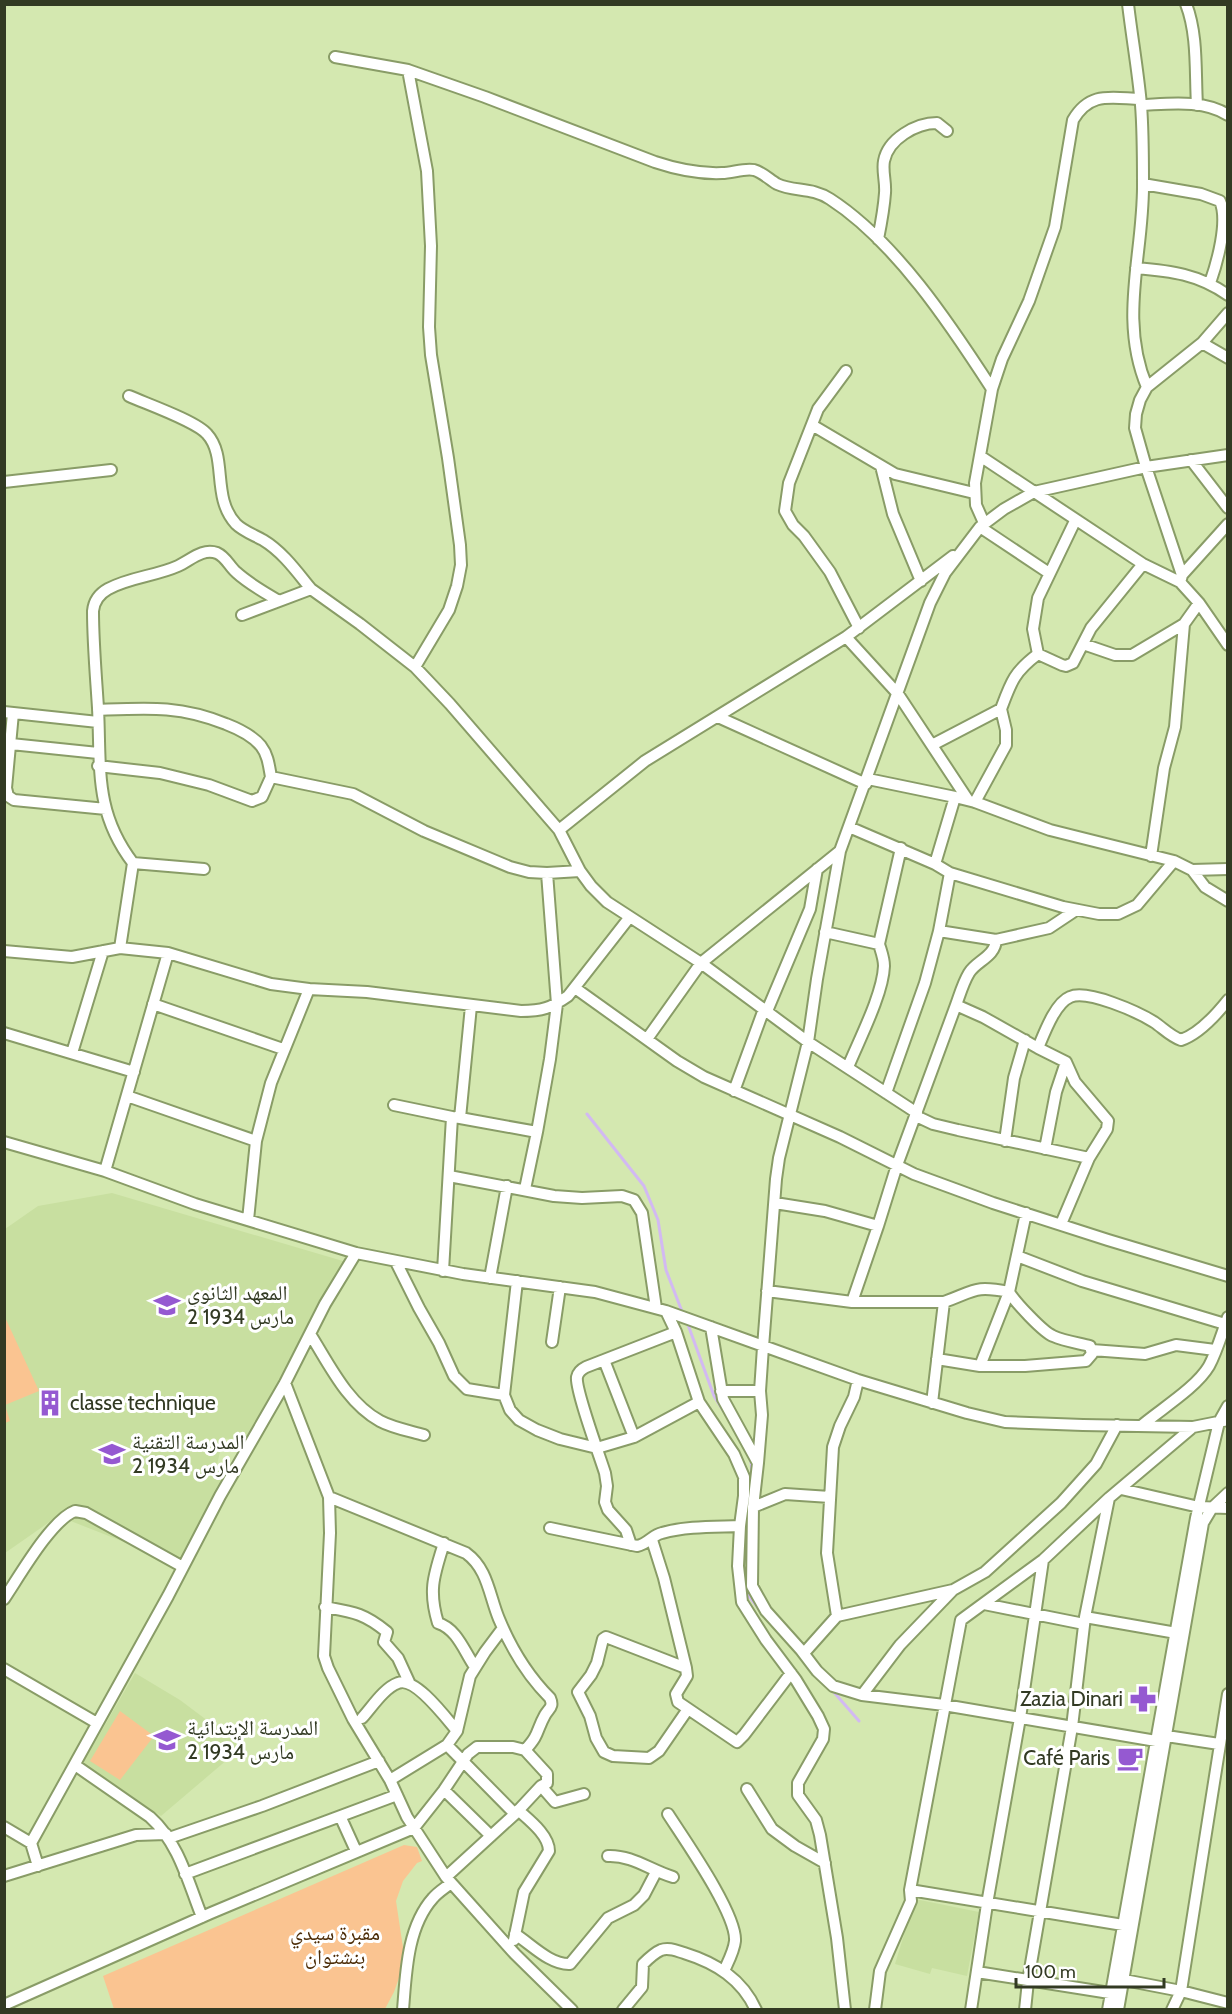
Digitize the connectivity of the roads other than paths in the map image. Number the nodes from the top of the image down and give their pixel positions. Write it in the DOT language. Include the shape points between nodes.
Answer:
graph roads {
  1 [pos="1128,4"];
  2 [pos="1186,4"];
  3 [pos="335,57"];
  4 [pos="408,70"];
  5 [pos="1141,102"];
  6 [pos="1197,105"];
  7 [pos="1227,115"];
  8 [pos="947,131"];
  9 [pos="1143,184"];
  10 [pos="878,239"];
  11 [pos="1136,268"];
  12 [pos="1210,283"];
  13 [pos="1227,295"];
  14 [pos="1227,314"];
  15 [pos="1202,343"];
  16 [pos="1227,358"];
  17 [pos="846,371"];
  18 [pos="1147,387"];
  19 [pos="992,389"];
  20 [pos="129,396"];
  21 [pos="812,425"];
  22 [pos="1227,455"];
  23 [pos="980,456"];
  24 [pos="1191,460"];
  25 [pos="881,466"];
  26 [pos="1146,467"];
  27 [pos="111,470"];
  28 [pos="4,482"];
  29 [pos="1034,492"];
  30 [pos="974,494"];
  31 [pos="1227,508"];
  32 [pos="1075,520"];
  33 [pos="1227,524"];
  34 [pos="982,525"];
  35 [pos="963,548"];
  36 [pos="1143,564"];
  37 [pos="1049,573"];
  38 [pos="1181,578"];
  39 [pos="921,581"];
  40 [pos="311,589"];
  41 [pos="279,601"];
  42 [pos="1199,603"];
  43 [pos="242,615"];
  44 [pos="1184,624"];
  45 [pos="860,628"];
  46 [pos="846,638"];
  47 [pos="1083,644"];
  48 [pos="1227,645"];
  49 [pos="1038,654"];
  50 [pos="415,667"];
  51 [pos="898,694"];
  52 [pos="1001,709"];
  53 [pos="98,710"];
  54 [pos="9,713"];
  55 [pos="718,717"];
  56 [pos="98,722"];
  57 [pos="11,744"];
  58 [pos="932,745"];
  59 [pos="98,753"];
  60 [pos="98,766"];
  61 [pos="271,777"];
  62 [pos="867,781"];
  63 [pos="955,796"];
  64 [pos="971,801"];
  65 [pos="106,808"];
  66 [pos="849,827"];
  67 [pos="559,830"];
  68 [pos="901,848"];
  69 [pos="840,851"];
  70 [pos="1152,856"];
  71 [pos="1174,861"];
  72 [pos="134,863"];
  73 [pos="935,864"];
  74 [pos="1227,868"];
  75 [pos="204,869"];
  76 [pos="817,869"];
  77 [pos="1192,870"];
  78 [pos="580,871"];
  79 [pos="547,873"];
  80 [pos="950,873"];
  81 [pos="1227,902"];
  82 [pos="1076,910"];
  83 [pos="629,918"];
  84 [pos="939,931"];
  85 [pos="825,932"];
  86 [pos="996,940"];
  87 [pos="879,944"];
  88 [pos="120,948"];
  89 [pos="4,951"];
  90 [pos="103,951"];
  91 [pos="168,953"];
  92 [pos="701,963"];
  93 [pos="575,988"];
  94 [pos="309,989"];
  95 [pos="1227,1000"];
  96 [pos="153,1004"];
  97 [pos="557,1004"];
  98 [pos="956,1005"];
  99 [pos="471,1006"];
  100 [pos="766,1010"];
  101 [pos="1223,1014"];
  102 [pos="4,1033"];
  103 [pos="647,1039"];
  104 [pos="1025,1040"];
  105 [pos="808,1042"];
  106 [pos="1038,1048"];
  107 [pos="283,1049"];
  108 [pos="72,1053"];
  109 [pos="1066,1062"];
  110 [pos="848,1067"];
  111 [pos="134,1072"];
  112 [pos="734,1091"];
  113 [pos="886,1093"];
  114 [pos="127,1096"];
  115 [pos="394,1105"];
  116 [pos="791,1114"];
  117 [pos="917,1115"];
  118 [pos="456,1118"];
  119 [pos="537,1132"];
  120 [pos="256,1141"];
  121 [pos="1005,1141"];
  122 [pos="4,1142"];
  123 [pos="1045,1149"];
  124 [pos="1089,1158"];
  125 [pos="897,1165"];
  126 [pos="105,1171"];
  127 [pos="449,1176"];
  128 [pos="507,1186"];
  129 [pos="525,1189"];
  130 [pos="775,1203"];
  131 [pos="1026,1213"];
  132 [pos="248,1220"];
  133 [pos="1061,1224"];
  134 [pos="878,1226"];
  135 [pos="356,1253"];
  136 [pos="1017,1256"];
  137 [pos="396,1262"];
  138 [pos="442,1271"];
  139 [pos="1227,1276"];
  140 [pos="490,1278"];
  141 [pos="517,1281"];
  142 [pos="560,1287"];
  143 [pos="767,1291"];
  144 [pos="1009,1292"];
  145 [pos="852,1302"];
  146 [pos="944,1302"];
  147 [pos="666,1311"];
  148 [pos="1226,1321"];
  149 [pos="708,1326"];
  150 [pos="676,1332"];
  151 [pos="310,1334"];
  152 [pos="552,1342"];
  153 [pos="763,1347"];
  154 [pos="1092,1350"];
  155 [pos="1215,1350"];
  156 [pos="937,1359"];
  157 [pos="604,1360"];
  158 [pos="980,1366"];
  159 [pos="858,1380"];
  160 [pos="285,1383"];
  161 [pos="721,1390"];
  162 [pos="760,1390"];
  163 [pos="504,1395"];
  164 [pos="699,1402"];
  165 [pos="932,1403"];
  166 [pos="1227,1406"];
  167 [pos="1223,1421"];
  168 [pos="1117,1425"];
  169 [pos="1145,1426"];
  170 [pos="1193,1427"];
  171 [pos="424,1436"];
  172 [pos="634,1437"];
  173 [pos="597,1448"];
  174 [pos="758,1463"];
  175 [pos="1121,1489"];
  176 [pos="1227,1493"];
  177 [pos="329,1497"];
  178 [pos="830,1497"];
  179 [pos="1109,1498"];
  180 [pos="753,1507"];
  181 [pos="1199,1507"];
  182 [pos="1212,1508"];
  183 [pos="1227,1508"];
  184 [pos="740,1526"];
  185 [pos="550,1528"];
  186 [pos="652,1540"];
  187 [pos="444,1543"];
  188 [pos="631,1545"];
  189 [pos="1043,1560"];
  190 [pos="183,1567"];
  191 [pos="953,1590"];
  192 [pos="4,1599"];
  193 [pos="984,1604"];
  194 [pos="325,1607"];
  195 [pos="1036,1615"];
  196 [pos="837,1616"];
  197 [pos="1084,1620"];
  198 [pos="503,1628"];
  199 [pos="1180,1634"];
  200 [pos="804,1653"];
  201 [pos="475,1667"];
  202 [pos="686,1668"];
  203 [pos="4,1669"];
  204 [pos="791,1673"];
  205 [pos="409,1682"];
  206 [pos="1227,1694"];
  207 [pos="862,1695"];
  208 [pos="944,1705"];
  209 [pos="688,1709"];
  210 [pos="362,1718"];
  211 [pos="1020,1718"];
  212 [pos="98,1723"];
  213 [pos="1072,1727"];
  214 [pos="457,1731"];
  215 [pos="1161,1738"];
  216 [pos="1219,1744"];
  217 [pos="447,1745"];
  218 [pos="525,1750"];
  219 [pos="463,1760"];
  220 [pos="379,1761"];
  221 [pos="75,1765"];
  222 [pos="390,1780"];
  223 [pos="541,1786"];
  224 [pos="747,1789"];
  225 [pos="444,1790"];
  226 [pos="584,1794"];
  227 [pos="397,1795"];
  228 [pos="516,1812"];
  229 [pos="668,1814"];
  230 [pos="341,1818"];
  231 [pos="4,1827"];
  232 [pos="414,1828"];
  233 [pos="168,1836"];
  234 [pos="491,1836"];
  235 [pos="31,1843"];
  236 [pos="356,1851"];
  237 [pos="608,1856"];
  238 [pos="825,1863"];
  239 [pos="38,1866"];
  240 [pos="656,1872"];
  241 [pos="185,1874"];
  242 [pos="4,1876"];
  243 [pos="673,1877"];
  244 [pos="448,1880"];
  245 [pos="910,1890"];
  246 [pos="987,1904"];
  247 [pos="1040,1913"];
  248 [pos="202,1917"];
  249 [pos="1127,1925"];
  250 [pos="515,1934"];
  251 [pos="511,1950"];
  252 [pos="724,1971"];
  253 [pos="977,1972"];
  254 [pos="1119,1979"];
  255 [pos="1028,1981"];
  256 [pos="1181,1991"];
  257 [pos="1116,1994"];
  258 [pos="1227,2003"];
  259 [pos="4,2005"];
  260 [pos="403,2010"];
  261 [pos="572,2010"];
  262 [pos="623,2010"];
  263 [pos="756,2010"];
  264 [pos="845,2010"];
  265 [pos="875,2010"];
  266 [pos="971,2010"];
  267 [pos="1025,2010"];
  268 [pos="1108,2010"];
  269 [pos="1118,2010"];
  270 [pos="1172,2010"];
  1 -- 5 [label="street"];
  2 -- 6 [label="street" via="1194,39"];
  3 -- 4 [label="street"];
  4 -- 10 [label="street" via="662,165 721,174 755,170 777,184 829,198"];
  4 -- 50 [label="street" via="427,171 430,355 461,566 449,610"];
  5 -- 6 [label="street"];
  5 -- 9 [label="street"];
  5 -- 19 [label="street" via="1096,98 1082,107 1073,120 1055,227"];
  6 -- 7 [label="street"];
  8 -- 10 [label="street" via="937,123 922,125 890,147 884,160 885,196"];
  9 -- 11 [label="street"];
  9 -- 12 [label="street" via="1220,201 1220,249"];
  10 -- 19 [label="street" via="947,321"];
  11 -- 12 [label="street" via="1175,272"];
  11 -- 18 [label="street" via="1132,304 1134,341"];
  12 -- 13 [label="street"];
  14 -- 15 [label="street"];
  15 -- 16 [label="street"];
  15 -- 18 [label="street"];
  17 -- 21 [label="street"];
  18 -- 26 [label="street" via="1140,399 1135,428"];
  19 -- 23 [label="street"];
  20 -- 40 [label="street" via="208,435 216,449 220,487 237,525 282,555"];
  21 -- 25 [label="street"];
  21 -- 45 [label="street" via="789,483 785,511 830,572"];
  22 -- 24 [label="street"];
  23 -- 29 [label="street"];
  23 -- 30 [label="street"];
  24 -- 26 [label="street"];
  24 -- 31 [label="street"];
  25 -- 30 [label="street" via="909,478"];
  25 -- 39 [label="street" via="893,514"];
  26 -- 29 [label="street"];
  26 -- 38 [label="street"];
  27 -- 28 [label="street"];
  29 -- 32 [label="street"];
  29 -- 34 [label="street"];
  30 -- 34 [label="street"];
  32 -- 36 [label="street"];
  32 -- 37 [label="street"];
  33 -- 38 [label="street"];
  34 -- 35 [label="street"];
  34 -- 37 [label="street"];
  35 -- 39 [label="street"];
  35 -- 51 [label="street" via="930,603"];
  36 -- 38 [label="street"];
  36 -- 47 [label="street" via="1103,611"];
  37 -- 49 [label="street" via="1034,614"];
  38 -- 42 [label="street"];
  39 -- 45 [label="street"];
  40 -- 41 [label="street"];
  40 -- 50 [label="street"];
  41 -- 43 [label="street"];
  41 -- 53 [label="street" via="235,572 224,557 214,552 199,554 172,568 107,589 94,603 93,611"];
  42 -- 44 [label="street"];
  42 -- 48 [label="street"];
  44 -- 47 [label="street" via="1132,655 1115,655"];
  44 -- 70 [label="street" via="1175,727 1164,768"];
  45 -- 46 [label="street"];
  46 -- 51 [label="street"];
  46 -- 55 [label="street"];
  47 -- 49 [label="street" via="1073,663 1066,666"];
  49 -- 52 [label="street" via="1013,679"];
  50 -- 67 [label="street"];
  51 -- 58 [label="street"];
  51 -- 62 [label="street"];
  52 -- 58 [label="street"];
  52 -- 64 [label="street" via="1005,744"];
  53 -- 56 [label="street"];
  53 -- 61 [label="street" via="182,710 214,719 242,730 261,746"];
  54 -- 56 [label="street"];
  54 -- 57 [label="street"];
  55 -- 62 [label="street"];
  55 -- 67 [label="street" via="645,761"];
  56 -- 59 [label="street"];
  57 -- 59 [label="street"];
  57 -- 65 [label="street" via="6,788 11,798"];
  58 -- 64 [label="street"];
  59 -- 60 [label="street"];
  60 -- 61 [label="street" via="160,773 252,801 262,797"];
  60 -- 65 [label="street"];
  61 -- 79 [label="street" via="353,794 490,860 529,872"];
  62 -- 63 [label="street"];
  62 -- 66 [label="street"];
  63 -- 64 [label="street"];
  63 -- 73 [label="street"];
  64 -- 70 [label="street" via="1050,830"];
  65 -- 72 [label="street" via="121,847"];
  66 -- 68 [label="street"];
  66 -- 69 [label="street"];
  67 -- 78 [label="street"];
  68 -- 73 [label="street"];
  68 -- 87 [label="street"];
  69 -- 76 [label="street"];
  69 -- 85 [label="street"];
  70 -- 71 [label="street"];
  71 -- 77 [label="street"];
  71 -- 82 [label="street" via="1137,905 1118,914"];
  72 -- 75 [label="street"];
  72 -- 88 [label="street"];
  73 -- 80 [label="street"];
  74 -- 77 [label="street"];
  76 -- 92 [label="street"];
  76 -- 100 [label="street" via="810,909"];
  77 -- 81 [label="street" via="1205,887"];
  78 -- 79 [label="street"];
  78 -- 83 [label="street" via="607,902"];
  79 -- 97 [label="street"];
  80 -- 82 [label="street"];
  80 -- 84 [label="street"];
  82 -- 86 [label="street" via="1049,928"];
  83 -- 92 [label="street"];
  83 -- 93 [label="street"];
  84 -- 86 [label="street"];
  84 -- 113 [label="street"];
  85 -- 87 [label="street"];
  85 -- 105 [label="street"];
  86 -- 98 [label="street" via="983,962 970,971"];
  87 -- 110 [label="street" via="884,969 879,989"];
  88 -- 90 [label="street"];
  88 -- 91 [label="street"];
  89 -- 90 [label="street" via="72,957"];
  90 -- 108 [label="street"];
  91 -- 94 [label="street" via="248,978"];
  91 -- 96 [label="street"];
  92 -- 100 [label="street"];
  92 -- 103 [label="street"];
  93 -- 97 [label="street"];
  93 -- 103 [label="street"];
  94 -- 99 [label="street" via="367,992"];
  94 -- 107 [label="street"];
  95 -- 101 [label="street"];
  96 -- 107 [label="street"];
  96 -- 111 [label="street"];
  97 -- 99 [label="street" via="541,1011"];
  97 -- 119 [label="street"];
  98 -- 104 [label="street"];
  98 -- 117 [label="street"];
  99 -- 118 [label="street"];
  100 -- 105 [label="street"];
  100 -- 112 [label="street"];
  101 -- 106 [label="street" via="1181,1040 1130,1008 1076,995 1062,1004"];
  102 -- 108 [label="street"];
  103 -- 112 [label="street" via="704,1077"];
  104 -- 106 [label="street"];
  104 -- 121 [label="street" via="1014,1078"];
  105 -- 110 [label="street"];
  105 -- 116 [label="street"];
  106 -- 109 [label="street"];
  107 -- 120 [label="street"];
  108 -- 111 [label="street"];
  109 -- 123 [label="street"];
  109 -- 124 [label="street" via="1075,1082 1108,1121 1107,1130"];
  110 -- 113 [label="street"];
  111 -- 114 [label="street"];
  112 -- 116 [label="street"];
  113 -- 117 [label="street"];
  114 -- 120 [label="street"];
  114 -- 126 [label="street"];
  115 -- 118 [label="street"];
  116 -- 125 [label="street"];
  116 -- 130 [label="street" via="779,1158"];
  117 -- 121 [label="street" via="933,1124"];
  117 -- 125 [label="street"];
  118 -- 119 [label="street"];
  118 -- 127 [label="street"];
  119 -- 129 [label="street"];
  120 -- 132 [label="street"];
  121 -- 123 [label="street"];
  122 -- 126 [label="street"];
  123 -- 124 [label="street"];
  124 -- 133 [label="street"];
  125 -- 131 [label="street" via="932,1182"];
  125 -- 134 [label="street"];
  126 -- 132 [label="street"];
  127 -- 128 [label="street"];
  127 -- 138 [label="street"];
  128 -- 129 [label="street"];
  128 -- 140 [label="street"];
  129 -- 147 [label="street" via="554,1196 622,1196 634,1200 642,1213"];
  130 -- 134 [label="street" via="825,1211"];
  130 -- 143 [label="street"];
  131 -- 133 [label="street"];
  131 -- 136 [label="street"];
  132 -- 135 [label="street"];
  133 -- 139 [label="street"];
  134 -- 145 [label="street"];
  135 -- 137 [label="street"];
  135 -- 151 [label="street"];
  136 -- 144 [label="street"];
  136 -- 148 [label="street" via="1082,1281"];
  137 -- 138 [label="street"];
  137 -- 163 [label="street" via="454,1376 468,1389"];
  138 -- 140 [label="street"];
  140 -- 141 [label="street"];
  141 -- 142 [label="street"];
  141 -- 163 [label="street"];
  142 -- 147 [label="street"];
  142 -- 152 [label="street"];
  143 -- 145 [label="street"];
  143 -- 153 [label="street"];
  144 -- 146 [label="street" via="977,1289"];
  144 -- 154 [label="street" via="1049,1335 1090,1346"];
  144 -- 158 [label="street"];
  145 -- 146 [label="street"];
  146 -- 156 [label="street"];
  147 -- 149 [label="street"];
  147 -- 150 [label="street"];
  148 -- 155 [label="street"];
  149 -- 153 [label="street"];
  149 -- 161 [label="street"];
  150 -- 157 [label="street"];
  150 -- 164 [label="street"];
  151 -- 160 [label="street"];
  151 -- 171 [label="street" via="349,1394 370,1415"];
  153 -- 159 [label="street"];
  153 -- 162 [label="street"];
  154 -- 155 [label="street" via="1144,1354 1176,1345"];
  154 -- 158 [label="street" via="1086,1361"];
  155 -- 169 [label="street" via="1203,1373"];
  156 -- 158 [label="street"];
  156 -- 165 [label="street"];
  157 -- 172 [label="street"];
  157 -- 173 [label="street" via="586,1367 577,1377"];
  159 -- 165 [label="street"];
  159 -- 178 [label="street" via="833,1447"];
  160 -- 177 [label="street"];
  160 -- 190 [label="street"];
  161 -- 162 [label="street"];
  161 -- 174 [label="street"];
  162 -- 174 [label="street"];
  163 -- 173 [label="street" via="519,1420 560,1439"];
  164 -- 172 [label="street"];
  164 -- 184 [label="street" via="734,1454 744,1478"];
  165 -- 168 [label="street" via="1005,1422"];
  166 -- 167 [label="street"];
  167 -- 170 [label="street"];
  167 -- 181 [label="street"];
  168 -- 169 [label="street"];
  168 -- 191 [label="street" via="1096,1464 1061,1503 985,1572"];
  169 -- 170 [label="street"];
  170 -- 175 [label="street"];
  172 -- 173 [label="street"];
  173 -- 188 [label="street" via="607,1486 605,1502 626,1530"];
  174 -- 180 [label="street"];
  175 -- 179 [label="street"];
  175 -- 181 [label="street"];
  176 -- 182 [label="street"];
  177 -- 187 [label="street"];
  177 -- 194 [label="street"];
  178 -- 180 [label="street" via="785,1494"];
  178 -- 196 [label="street" via="827,1552"];
  179 -- 189 [label="street"];
  179 -- 197 [label="street"];
  180 -- 200 [label="street" via="752,1586 766,1611"];
  181 -- 182 [label="street"];
  181 -- 199 [label="street"];
  182 -- 183 [label="street"];
  182 -- 199 [label="street" via="1203,1523"];
  184 -- 186 [label="street" via="699,1527 662,1533"];
  184 -- 204 [label="street" via="738,1566 742,1602"];
  185 -- 188 [label="street"];
  186 -- 188 [label="street" via="645,1545"];
  186 -- 202 [label="street"];
  187 -- 198 [label="street" via="466,1553 482,1568"];
  187 -- 201 [label="street" via="434,1573 434,1609 438,1623 455,1633"];
  189 -- 193 [label="street"];
  189 -- 195 [label="street"];
  190 -- 192 [label="street" via="86,1513 75,1511 61,1520 38,1548"];
  190 -- 212 [label="street"];
  191 -- 196 [label="street"];
  191 -- 207 [label="street" via="900,1646"];
  193 -- 195 [label="street"];
  193 -- 208 [label="street" via="960,1620"];
  194 -- 205 [label="street" via="372,1619 387,1632 384,1642 398,1658"];
  194 -- 220 [label="street" via="324,1656 328,1668"];
  195 -- 197 [label="street"];
  195 -- 211 [label="street"];
  196 -- 200 [label="street"];
  197 -- 199 [label="street"];
  197 -- 213 [label="street"];
  198 -- 201 [label="street"];
  198 -- 218 [label="street" via="526,1672 552,1703 536,1738"];
  199 -- 215 [label="street"];
  200 -- 207 [label="street" via="833,1686"];
  201 -- 214 [label="street"];
  202 -- 209 [label="street" via="687,1676 676,1698"];
  202 -- 209 [label="street" via="606,1637 591,1675 578,1692 596,1738 604,1752 613,1756 649,1758"];
  203 -- 212 [label="street"];
  204 -- 209 [label="street" via="737,1742"];
  204 -- 238 [label="street" via="824,1729 823,1739 798,1783 798,1796 816,1820"];
  205 -- 210 [label="street" via="401,1681 391,1687"];
  205 -- 214 [label="street"];
  206 -- 216 [label="street"];
  207 -- 208 [label="street"];
  208 -- 211 [label="street"];
  208 -- 245 [label="street"];
  211 -- 213 [label="street"];
  211 -- 246 [label="street"];
  212 -- 221 [label="street"];
  213 -- 215 [label="street"];
  213 -- 247 [label="street"];
  214 -- 217 [label="street"];
  215 -- 216 [label="street"];
  215 -- 249 [label="street"];
  216 -- 256 [label="street"];
  217 -- 219 [label="street"];
  217 -- 222 [label="street"];
  218 -- 219 [label="street" via="477,1747"];
  218 -- 223 [label="street" via="547,1774 547,1783"];
  219 -- 225 [label="street"];
  219 -- 228 [label="street"];
  220 -- 222 [label="street"];
  220 -- 233 [label="street" via="262,1806"];
  221 -- 233 [label="street" via="150,1817"];
  221 -- 235 [label="street"];
  222 -- 227 [label="street"];
  223 -- 226 [label="street" via="558,1803"];
  223 -- 228 [label="street"];
  224 -- 238 [label="street" via="772,1829"];
  225 -- 232 [label="street"];
  225 -- 234 [label="street"];
  227 -- 230 [label="street"];
  227 -- 232 [label="street"];
  228 -- 234 [label="street"];
  228 -- 250 [label="street" via="539,1831 549,1851 524,1892"];
  229 -- 252 [label="street" via="734,1926 735,1941"];
  230 -- 236 [label="street"];
  230 -- 241 [label="street"];
  231 -- 235 [label="street"];
  232 -- 236 [label="street"];
  232 -- 244 [label="street"];
  233 -- 239 [label="street" via="136,1835"];
  233 -- 241 [label="street"];
  234 -- 244 [label="street"];
  235 -- 239 [label="street"];
  236 -- 248 [label="street"];
  237 -- 240 [label="street" via="620,1855"];
  238 -- 264 [label="street"];
  239 -- 242 [label="street"];
  240 -- 243 [label="street"];
  240 -- 250 [label="street" via="634,1905 608,1918 570,1964 552,1960"];
  241 -- 248 [label="street"];
  244 -- 251 [label="street"];
  244 -- 260 [label="street" via="423,1912 412,1939"];
  245 -- 246 [label="street"];
  245 -- 265 [label="street" via="911,1901 880,1971"];
  246 -- 247 [label="street"];
  246 -- 253 [label="street"];
  247 -- 249 [label="street"];
  247 -- 255 [label="street"];
  248 -- 259 [label="street"];
  249 -- 254 [label="street"];
  250 -- 251 [label="street"];
  251 -- 261 [label="street"];
  252 -- 262 [label="street" via="705,1959 663,1949 643,1964 642,1988"];
  252 -- 263 [label="street" via="740,1983"];
  253 -- 255 [label="street"];
  253 -- 266 [label="street"];
  254 -- 256 [label="street"];
  254 -- 257 [label="street"];
  255 -- 257 [label="street"];
  255 -- 267 [label="street"];
  256 -- 258 [label="street"];
  256 -- 270 [label="street"];
  257 -- 268 [label="street"];
  257 -- 269 [label="street"];
}
